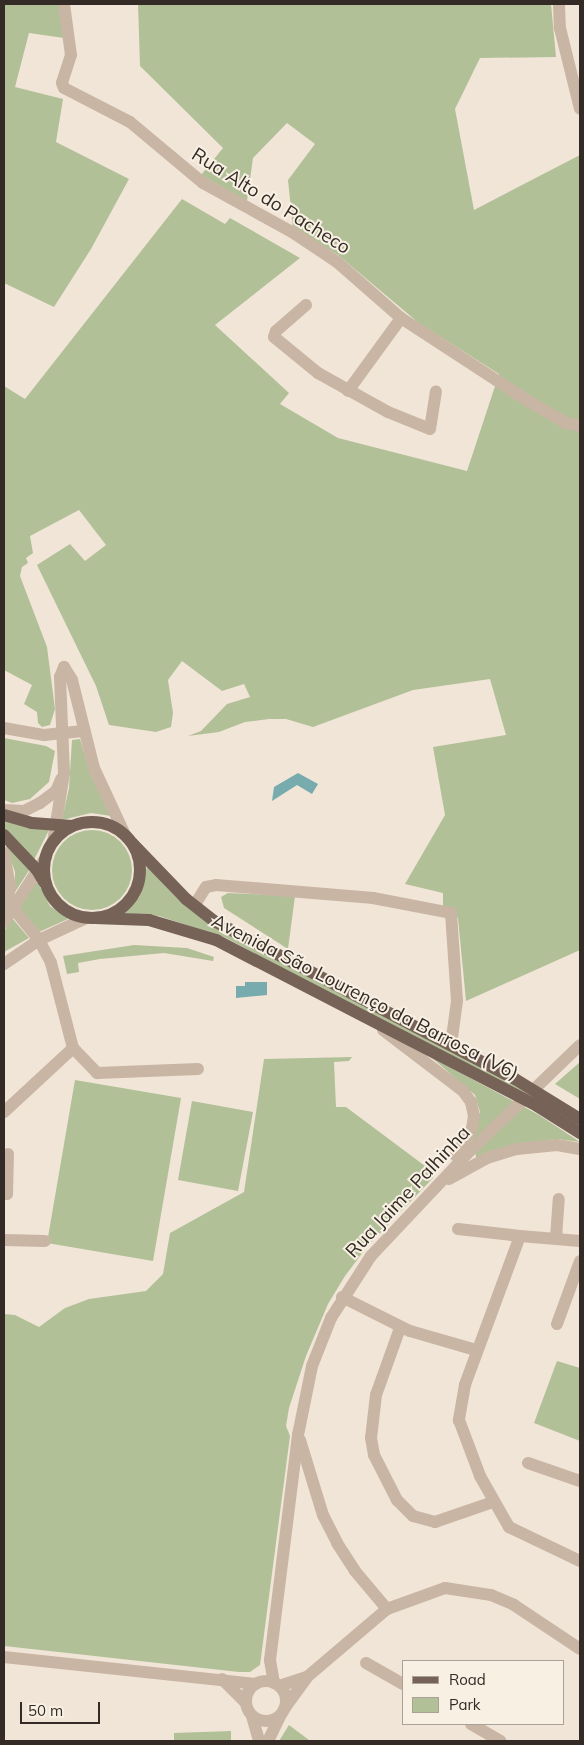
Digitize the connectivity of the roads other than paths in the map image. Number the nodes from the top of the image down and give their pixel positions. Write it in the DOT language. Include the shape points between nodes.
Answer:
graph roads {
  1 [pos="64,4"];
  2 [pos="559,4"];
  3 [pos="580,109"];
  4 [pos="306,305"];
  5 [pos="401,318"];
  6 [pos="348,391"];
  7 [pos="436,392"];
  8 [pos="580,426"];
  9 [pos="4,728"];
  10 [pos="83,731"];
  11 [pos="64,734"];
  12 [pos="64,773"];
  13 [pos="4,810"];
  14 [pos="4,815"];
  15 [pos="54,825"];
  16 [pos="72,826"];
  17 [pos="4,835"];
  18 [pos="129,840"];
  19 [pos="53,842"];
  20 [pos="4,853"];
  21 [pos="46,857"];
  22 [pos="37,870"];
  23 [pos="48,890"];
  24 [pos="8,905"];
  25 [pos="194,906"];
  26 [pos="91,918"];
  27 [pos="4,921"];
  28 [pos="39,940"];
  29 [pos="4,964"];
  30 [pos="363,1016"];
  31 [pos="580,1045"];
  32 [pos="451,1046"];
  33 [pos="74,1048"];
  34 [pos="574,1054"];
  35 [pos="198,1070"];
  36 [pos="558,1105"];
  37 [pos="580,1109"];
  38 [pos="4,1112"];
  39 [pos="580,1120"];
  40 [pos="580,1133"];
  41 [pos="580,1149"];
  42 [pos="8,1154"];
  43 [pos="434,1188"];
  44 [pos="4,1194"];
  45 [pos="559,1199"];
  46 [pos="458,1229"];
  47 [pos="520,1236"];
  48 [pos="556,1238"];
  49 [pos="4,1240"];
  50 [pos="46,1241"];
  51 [pos="580,1241"];
  52 [pos="580,1261"];
  53 [pos="342,1298"];
  54 [pos="557,1324"];
  55 [pos="400,1328"];
  56 [pos="476,1350"];
  57 [pos="298,1435"];
  58 [pos="528,1463"];
  59 [pos="580,1481"];
  60 [pos="493,1502"];
  61 [pos="580,1561"];
  62 [pos="387,1609"];
  63 [pos="580,1649"];
  64 [pos="4,1657"];
  65 [pos="270,1660"];
  66 [pos="366,1663"];
  67 [pos="307,1677"];
  68 [pos="222,1679"];
  69 [pos="258,1683"];
  70 [pos="402,1683"];
  71 [pos="276,1685"];
  72 [pos="245,1702"];
  73 [pos="282,1712"];
  74 [pos="252,1716"];
  75 [pos="473,1725"];
  76 [pos="259,1741"];
  77 [pos="268,1741"];
  78 [pos="501,1741"];
  1 -- 5 [label="street, Rua Alto do Pacheco" via="71,55 62,86 130,122 203,183 292,232 337,262"];
  2 -- 3 [label="street" via="560,28"];
  4 -- 6 [label="street" via="276,331 274,337"];
  5 -- 6 [label="street"];
  5 -- 8 [label="street, Rua Alto do Pacheco" via="530,402 566,423"];
  6 -- 7 [label="street" via="430,429"];
  9 -- 11 [label="street" via="44,735"];
  10 -- 11 [label="street"];
  10 -- 11 [label="street" via="72,680 64,667 60,677"];
  10 -- 18 [label="street" via="94,768"];
  11 -- 12 [label="street"];
  12 -- 13 [label="street" via="56,791 40,803 24,811"];
  12 -- 15 [label="street"];
  14 -- 15 [label="main road, Avenida São Lourenço da Barrosa (V6)"];
  15 -- 16 [label="main road, Avenida São Lourenço da Barrosa (V6)"];
  15 -- 19 [label="street"];
  16 -- 18 [label="main road, Avenida São Lourenço da Barrosa (V6)" via="89,822 105,824"];
  16 -- 19 [label="main road"];
  17 -- 22 [label="main road, Avenida São Lourenço da Barrosa (V6)"];
  18 -- 25 [label="main road, Avenida São Lourenço da Barrosa (V6)"];
  18 -- 26 [label="main road" via="140,867 135,892 118,910"];
  19 -- 21 [label="main road"];
  20 -- 24 [label="street" via="10,886"];
  21 -- 22 [label="street"];
  21 -- 23 [label="main road" via="44,873"];
  22 -- 23 [label="main road, Avenida São Lourenço da Barrosa (V6)"];
  22 -- 24 [label="street"];
  23 -- 26 [label="main road, Avenida São Lourenço da Barrosa (V6)" via="63,909"];
  24 -- 27 [label="street"];
  24 -- 28 [label="street"];
  25 -- 32 [label="main road, Avenida São Lourenço da Barrosa (V6)" via="241,936"];
  25 -- 32 [label="street" via="206,888 241,885 373,898 451,913 457,1001"];
  26 -- 28 [label="street"];
  26 -- 30 [label="main road, Avenida São Lourenço da Barrosa (V6)" via="149,920 186,928 250,956"];
  28 -- 29 [label="street"];
  28 -- 33 [label="street" via="51,963"];
  30 -- 40 [label="main road, Avenida São Lourenço da Barrosa (V6)" via="537,1106"];
  30 -- 43 [label="street" via="457,1086 471,1102 474,1116 466,1143 444,1168"];
  31 -- 34 [label="street, Rua Jaime Palhinha"];
  32 -- 36 [label="main road, Avenida São Lourenço da Barrosa (V6)"];
  33 -- 35 [label="street" via="97,1073"];
  33 -- 38 [label="street"];
  34 -- 43 [label="street, Rua Jaime Palhinha"];
  36 -- 37 [label="street"];
  36 -- 39 [label="main road, Avenida São Lourenço da Barrosa (V6)"];
  41 -- 43 [label="street" via="543,1146 506,1152 478,1163"];
  42 -- 44 [label="street" via="7,1194"];
  43 -- 53 [label="street, Rua Jaime Palhinha" via="371,1256"];
  45 -- 48 [label="street"];
  46 -- 47 [label="street"];
  47 -- 48 [label="street"];
  47 -- 56 [label="street"];
  48 -- 51 [label="street"];
  49 -- 50 [label="street"];
  52 -- 54 [label="street"];
  53 -- 55 [label="street"];
  53 -- 57 [label="street, Rua Jaime Palhinha" via="312,1366"];
  55 -- 56 [label="street"];
  55 -- 60 [label="street" via="376,1395 371,1438 374,1455 397,1500 414,1516 435,1522"];
  56 -- 60 [label="street" via="459,1420 462,1434"];
  57 -- 62 [label="street" via="323,1514 334,1536 355,1571"];
  57 -- 65 [label="street, Rua Jaime Palhinha"];
  58 -- 59 [label="street"];
  60 -- 61 [label="street" via="509,1526 523,1536"];
  62 -- 63 [label="street" via="425,1593 446,1588 467,1589 514,1605"];
  62 -- 67 [label="street"];
  64 -- 68 [label="street"];
  65 -- 69 [label="street, Rua Jaime Palhinha"];
  65 -- 71 [label="street, Rua Jaime Palhinha"];
  66 -- 70 [label="street"];
  67 -- 71 [label="street"];
  67 -- 73 [label="street"];
  68 -- 69 [label="street"];
  68 -- 72 [label="street"];
  69 -- 71 [label="street"];
  69 -- 72 [label="street, Rua Jaime Palhinha" via="248,1691"];
  71 -- 73 [label="street, Rua Jaime Palhinha" via="285,1696"];
  72 -- 74 [label="street"];
  73 -- 74 [label="street" via="263,1721"];
  73 -- 77 [label="street"];
  74 -- 76 [label="street"];
  75 -- 78 [label="street"];
}
